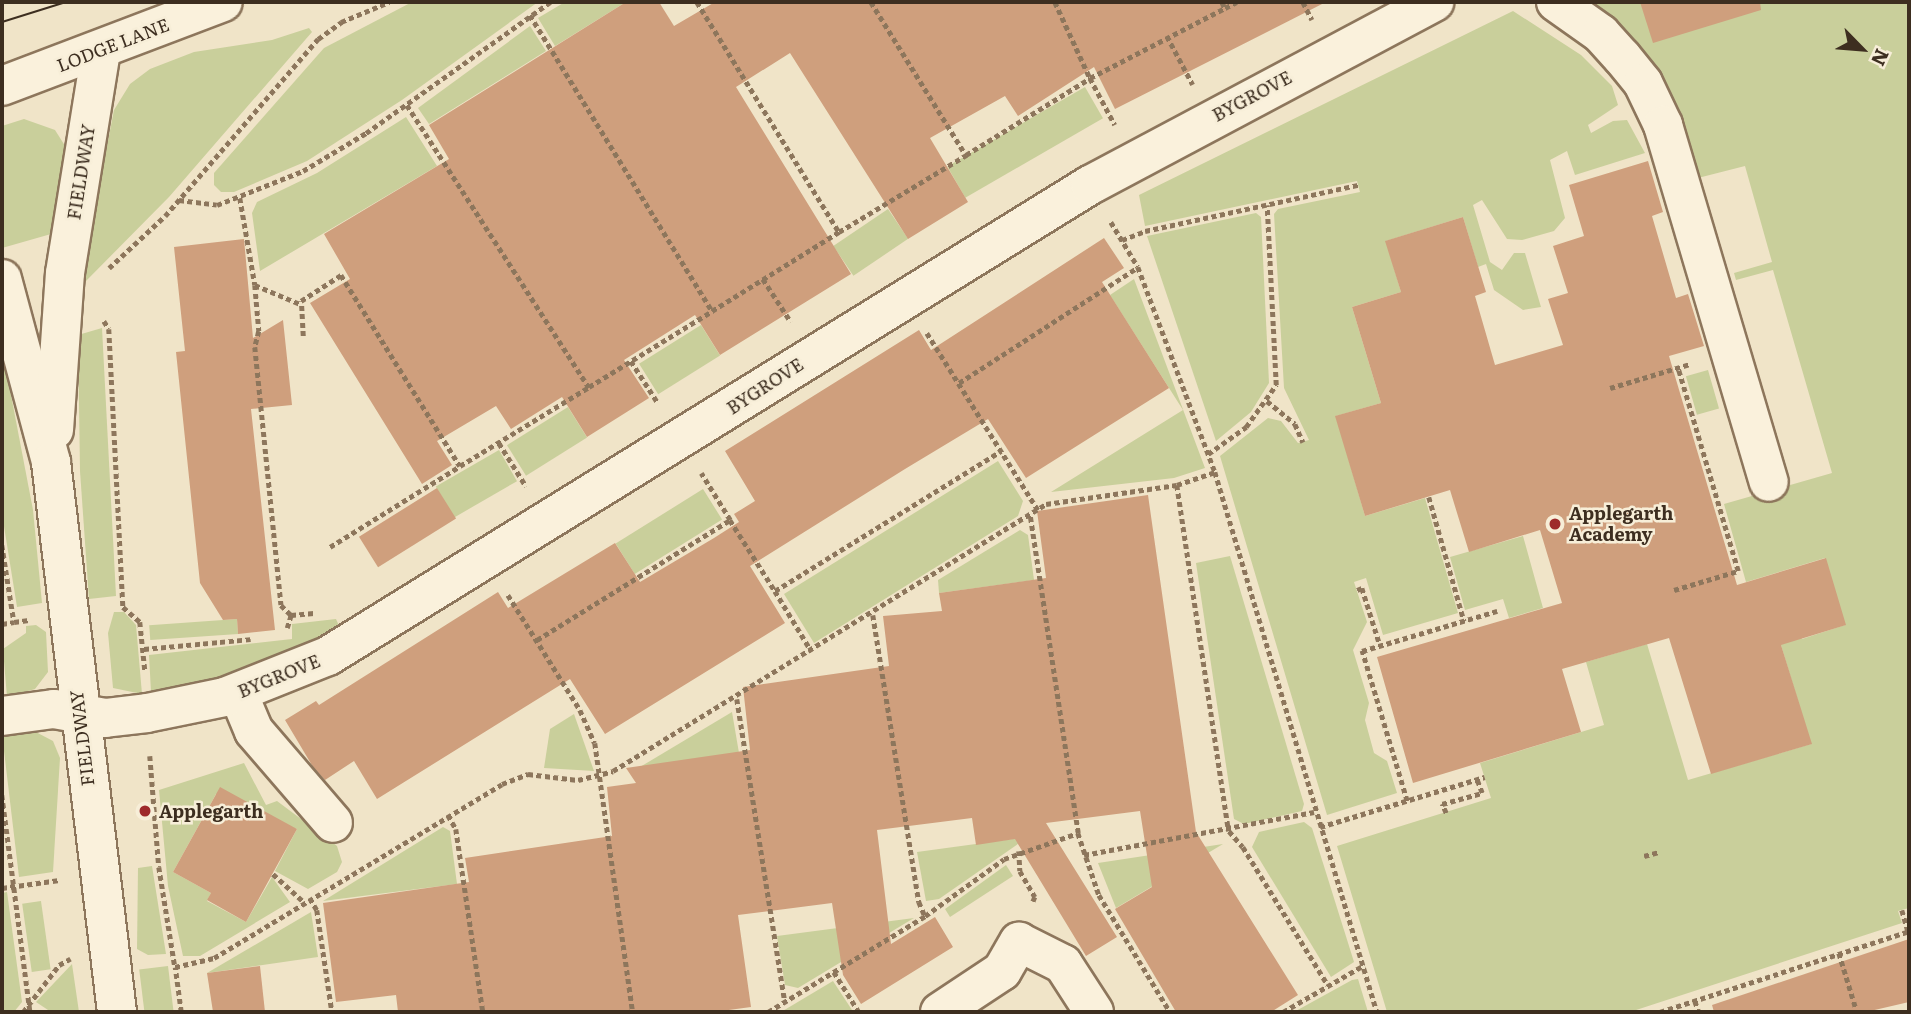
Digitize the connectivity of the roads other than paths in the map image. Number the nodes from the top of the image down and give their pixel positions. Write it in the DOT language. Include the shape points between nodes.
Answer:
graph roads {
  1 [pos="223,2"];
  2 [pos="1434,2"];
  3 [pos="1556,2"];
  4 [pos="100,50"];
  5 [pos="2,86"];
  6 [pos="2,279"];
  7 [pos="51,463"];
  8 [pos="1769,482"];
  9 [pos="238,693"];
  10 [pos="80,714"];
  11 [pos="2,716"];
  12 [pos="333,823"];
  13 [pos="117,1012"];
  14 [pos="940,1012"];
  15 [pos="1094,1012"];
  1 -- 4 [label="street, LODGE LANE"];
  2 -- 9 [label="street, BYGROVE" via="1134,159 328,656"];
  3 -- 8 [label="street" via="1612,46 1651,99 1670,146"];
  4 -- 5 [label="street, LODGE LANE"];
  4 -- 7 [label="street, FIELDWAY" via="65,273"];
  6 -- 7 [label="street, FIELDWAY"];
  7 -- 10 [label="street, FIELDWAY"];
  9 -- 10 [label="street, BYGROVE" via="147,713 105,718"];
  9 -- 12 [label="street" via="254,731"];
  10 -- 11 [label="street" via="54,709"];
  10 -- 13 [label="street, FIELDWAY"];
  14 -- 15 [label="street" via="1002,971 1019,942 1063,964"];
}
